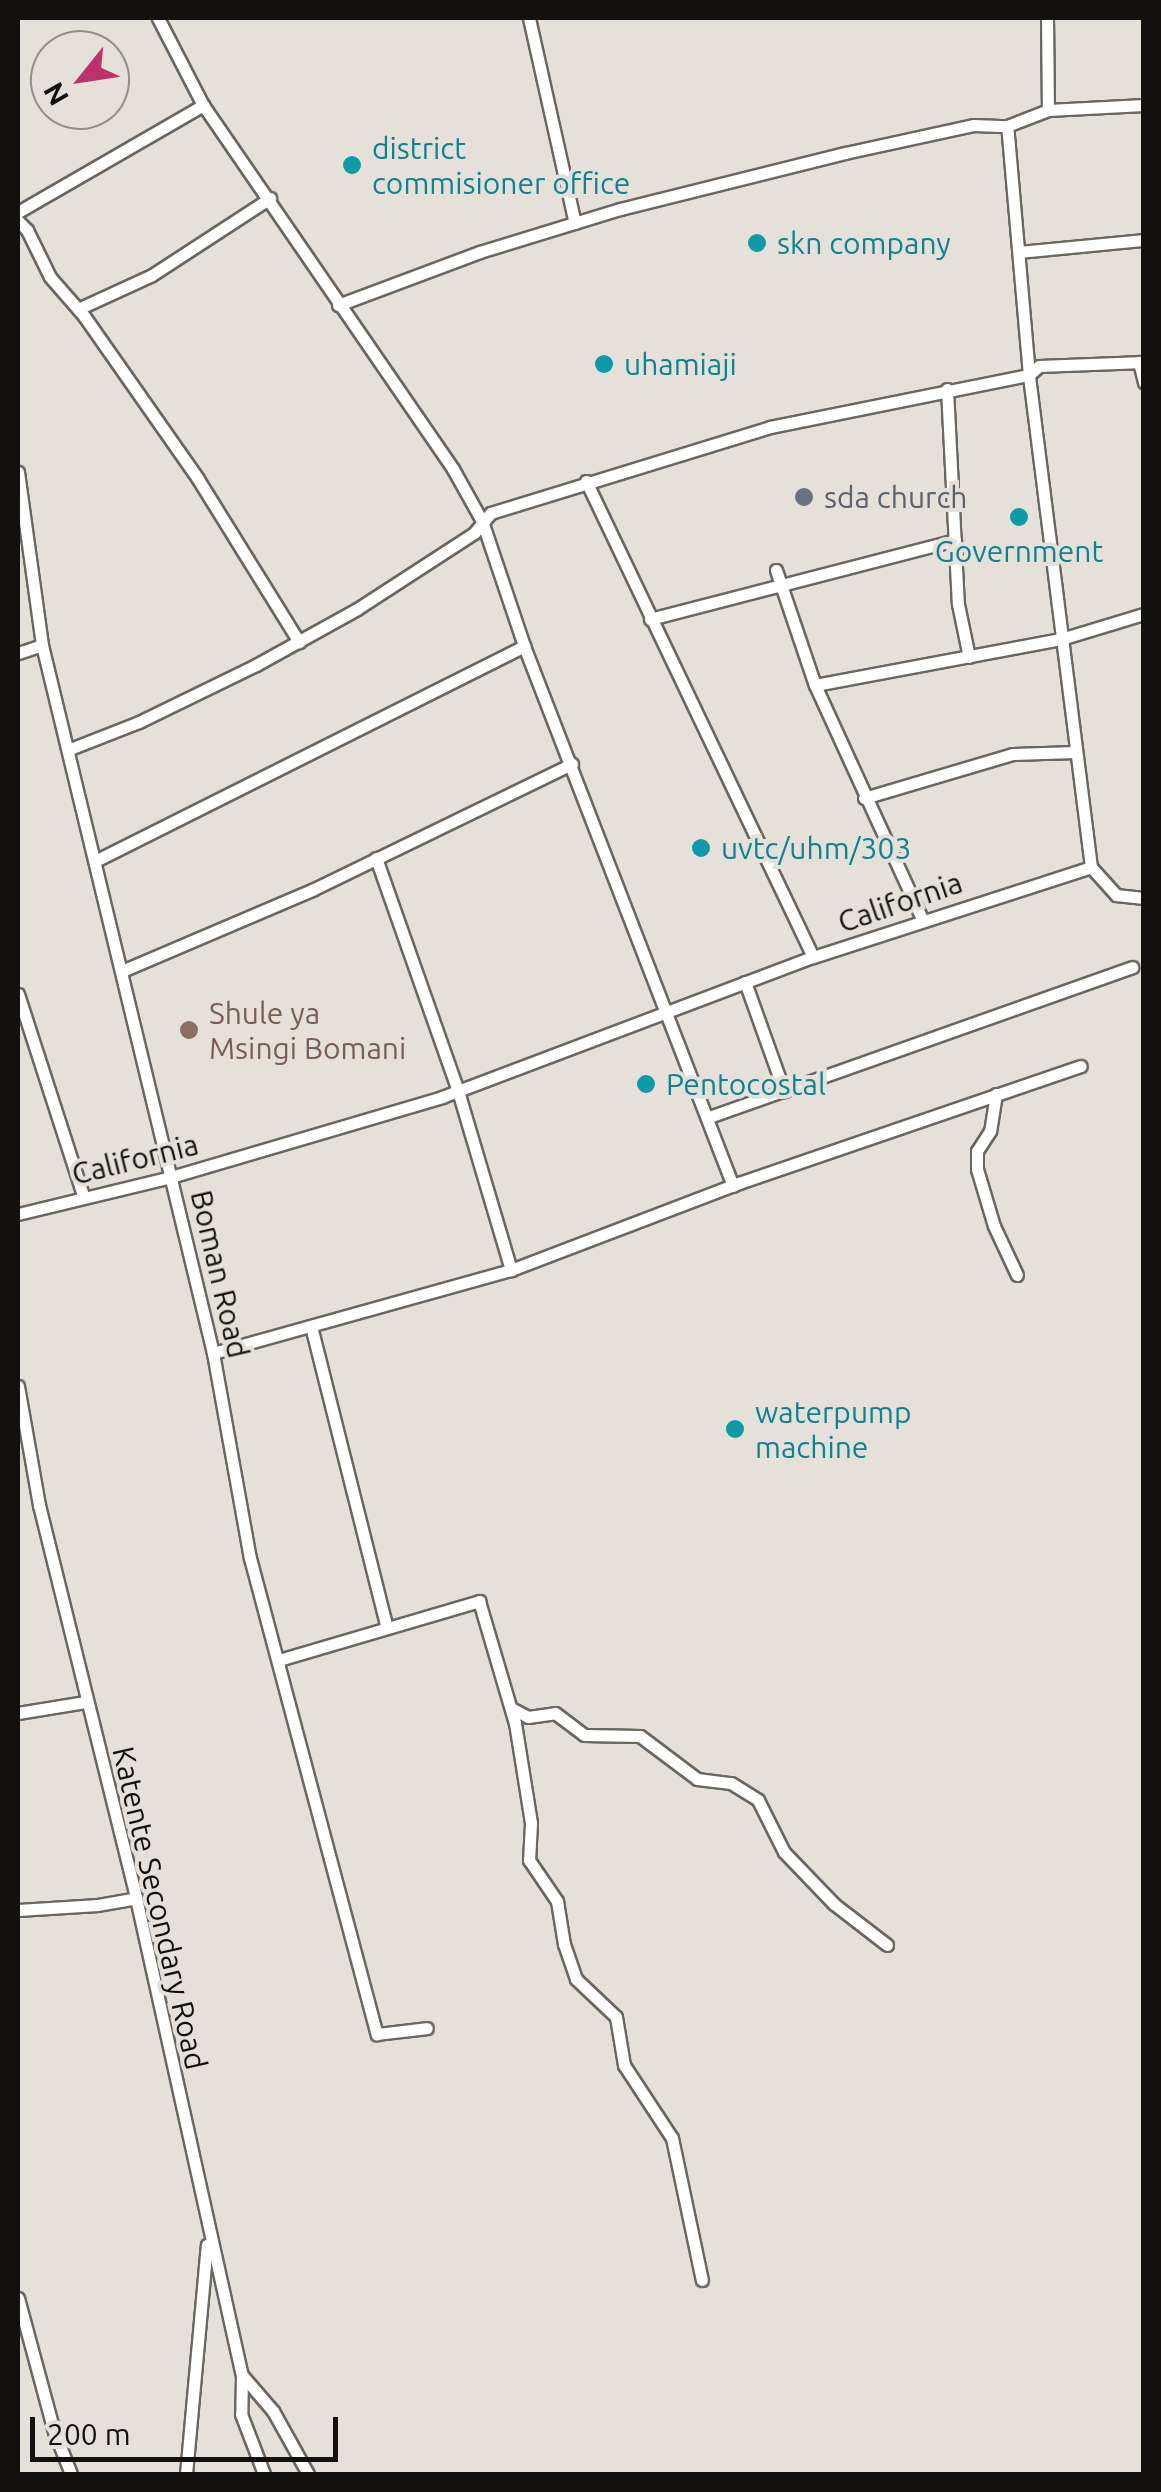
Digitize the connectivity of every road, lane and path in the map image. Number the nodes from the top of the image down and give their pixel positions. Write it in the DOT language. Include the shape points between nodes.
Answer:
graph roads {
  1 [pos="158,18"];
  2 [pos="529,18"];
  3 [pos="1046,18"];
  4 [pos="203,105"];
  5 [pos="1144,105"];
  6 [pos="1048,110"];
  7 [pos="1007,126"];
  8 [pos="270,198"];
  9 [pos="18,212"];
  10 [pos="18,221"];
  11 [pos="575,223"];
  12 [pos="1144,240"];
  13 [pos="1018,252"];
  14 [pos="338,305"];
  15 [pos="78,310"];
  16 [pos="1141,362"];
  17 [pos="1029,374"];
  18 [pos="1144,382"];
  19 [pos="947,389"];
  20 [pos="18,472"];
  21 [pos="586,481"];
  22 [pos="482,521"];
  23 [pos="955,540"];
  24 [pos="776,570"];
  25 [pos="782,586"];
  26 [pos="1144,614"];
  27 [pos="650,619"];
  28 [pos="1062,638"];
  29 [pos="299,642"];
  30 [pos="42,645"];
  31 [pos="524,646"];
  32 [pos="18,653"];
  33 [pos="969,657"];
  34 [pos="815,684"];
  35 [pos="70,749"];
  36 [pos="1076,752"];
  37 [pos="572,764"];
  38 [pos="864,798"];
  39 [pos="376,858"];
  40 [pos="97,860"];
  41 [pos="1091,867"];
  42 [pos="1144,898"];
  43 [pos="922,919"];
  44 [pos="814,957"];
  45 [pos="1132,968"];
  46 [pos="122,971"];
  47 [pos="744,982"];
  48 [pos="18,994"];
  49 [pos="663,1012"];
  50 [pos="1080,1066"];
  51 [pos="784,1090"];
  52 [pos="458,1091"];
  53 [pos="996,1094"];
  54 [pos="710,1117"];
  55 [pos="171,1177"];
  56 [pos="733,1186"];
  57 [pos="84,1198"];
  58 [pos="18,1214"];
  59 [pos="511,1270"];
  60 [pos="1017,1275"];
  61 [pos="311,1326"];
  62 [pos="213,1353"];
  63 [pos="18,1386"];
  64 [pos="388,1628"];
  65 [pos="279,1660"];
  66 [pos="85,1702"];
  67 [pos="510,1708"];
  68 [pos="18,1713"];
  69 [pos="136,1898"];
  70 [pos="18,1910"];
  71 [pos="887,1946"];
  72 [pos="427,2028"];
  73 [pos="208,2230"];
  74 [pos="702,2280"];
  75 [pos="18,2298"];
  76 [pos="242,2375"];
  77 [pos="71,2474"];
  78 [pos="186,2474"];
  79 [pos="264,2474"];
  80 [pos="308,2474"];
  1 -- 4 [label="street"];
  2 -- 11 [label="street"];
  3 -- 6 [label="street"];
  4 -- 8 [label="street"];
  4 -- 9 [label="street"];
  5 -- 6 [label="street"];
  6 -- 7 [label="street"];
  7 -- 11 [label="street" via="955,129"];
  7 -- 13 [label="street"];
  8 -- 14 [label="street"];
  8 -- 15 [label="street" via="152,275"];
  10 -- 15 [label="street"];
  11 -- 14 [label="street"];
  12 -- 13 [label="street"];
  13 -- 17 [label="street"];
  14 -- 22 [label="street"];
  15 -- 29 [label="street" via="198,479"];
  16 -- 17 [label="street" via="1039,366"];
  16 -- 18 [label="street"];
  17 -- 19 [label="street"];
  17 -- 28 [label="street"];
  19 -- 21 [label="street" via="770,426"];
  19 -- 23 [label="street"];
  20 -- 30 [label="street, Boman Road"];
  21 -- 22 [label="street"];
  21 -- 27 [label="street"];
  22 -- 29 [label="street" via="474,533"];
  22 -- 31 [label="street"];
  23 -- 25 [label="street"];
  23 -- 33 [label="street"];
  24 -- 25 [label="street"];
  25 -- 27 [label="street"];
  25 -- 34 [label="street"];
  26 -- 28 [label="street"];
  27 -- 44 [label="street"];
  28 -- 33 [label="street"];
  28 -- 36 [label="street"];
  29 -- 35 [label="street"];
  30 -- 32 [label="street"];
  30 -- 35 [label="street, Boman Road"];
  31 -- 37 [label="street"];
  31 -- 40 [label="street"];
  33 -- 34 [label="street"];
  34 -- 38 [label="street"];
  35 -- 40 [label="street, Boman Road"];
  36 -- 38 [label="street" via="1013,754"];
  36 -- 41 [label="street"];
  37 -- 39 [label="street"];
  37 -- 49 [label="street"];
  38 -- 43 [label="street"];
  39 -- 46 [label="street"];
  39 -- 52 [label="street"];
  40 -- 46 [label="street, Boman Road"];
  41 -- 42 [label="street" via="1116,896"];
  41 -- 43 [label="street, California"];
  43 -- 44 [label="street, California"];
  44 -- 47 [label="street, California"];
  45 -- 51 [label="street"];
  46 -- 55 [label="street, Boman Road"];
  47 -- 49 [label="street, California"];
  47 -- 51 [label="street"];
  48 -- 57 [label="street"];
  49 -- 52 [label="street, California"];
  49 -- 54 [label="street"];
  50 -- 53 [label="street"];
  51 -- 54 [label="street"];
  52 -- 55 [label="street, California"];
  52 -- 59 [label="street"];
  53 -- 56 [label="street"];
  53 -- 60 [label="street" via="977,1170"];
  54 -- 56 [label="street"];
  55 -- 57 [label="street, California"];
  55 -- 62 [label="street, Boman Road"];
  56 -- 59 [label="street"];
  57 -- 58 [label="street, California"];
  59 -- 61 [label="street"];
  61 -- 62 [label="street"];
  61 -- 64 [label="street"];
  62 -- 65 [label="street, Boman Road" via="250,1558"];
  63 -- 66 [label="street, Katente Secondary Road"];
  64 -- 65 [label="street"];
  64 -- 67 [label="street" via="479,1601"];
  65 -- 72 [label="street, Boman Road" via="377,2034"];
  66 -- 68 [label="street"];
  66 -- 69 [label="street, Katente Secondary Road"];
  67 -- 71 [label="street" via="528,1718 555,1713 584,1735 640,1736 697,1780 731,1783 758,1800 784,1852"];
  67 -- 74 [label="street" via="530,1823 529,1860 557,1901 576,1978 616,2017 624,2064 672,2138"];
  69 -- 70 [label="street"];
  69 -- 73 [label="street, Katente Secondary Road"];
  73 -- 76 [label="street, Katente Secondary Road"];
  73 -- 78 [label="street"];
  75 -- 77 [label="street"];
  76 -- 79 [label="street, Katente Secondary Road" via="242,2414"];
  76 -- 80 [label="street" via="273,2411"];
}
